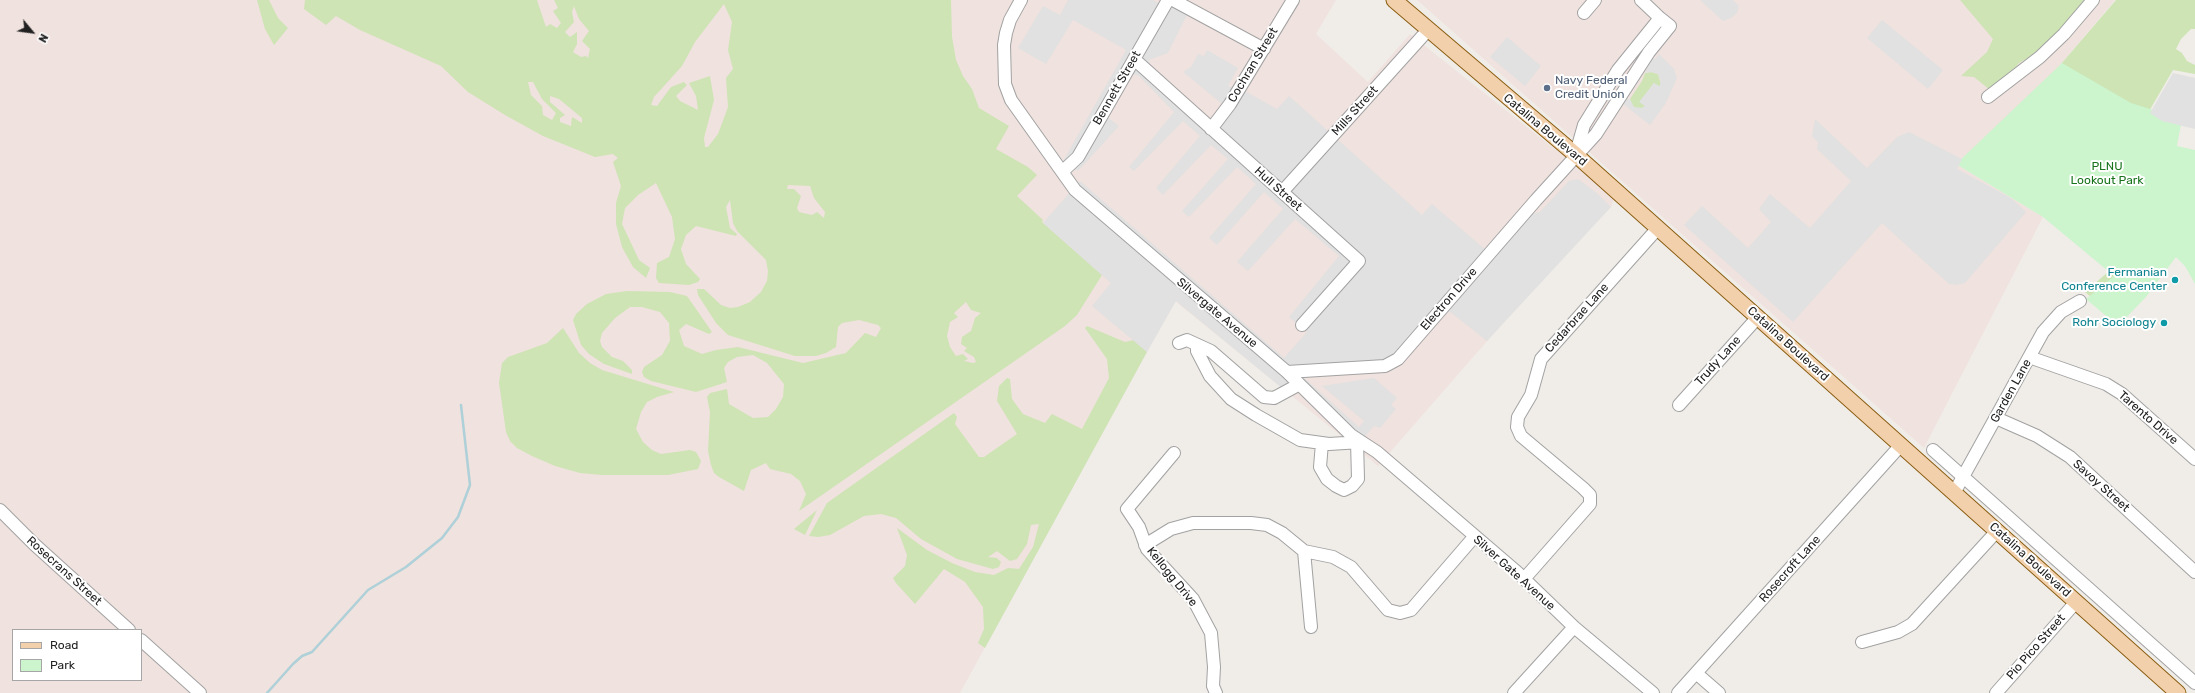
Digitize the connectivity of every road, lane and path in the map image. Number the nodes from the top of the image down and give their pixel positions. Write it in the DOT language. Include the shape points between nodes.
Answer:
graph roads {
  1 [pos="1021,0"];
  2 [pos="1168,0"];
  3 [pos="1293,0"];
  4 [pos="1394,0"];
  5 [pos="1594,0"];
  6 [pos="1641,0"];
  7 [pos="2093,0"];
  8 [pos="1584,12"];
  9 [pos="1660,18"];
  10 [pos="1428,30"];
  11 [pos="1264,49"];
  12 [pos="1134,59"];
  13 [pos="1988,97"];
  14 [pos="1211,128"];
  15 [pos="1576,155"];
  16 [pos="1063,170"];
  17 [pos="1282,192"];
  18 [pos="1658,228"];
  19 [pos="2080,301"];
  20 [pos="1758,317"];
  21 [pos="1302,326"];
  22 [pos="1179,343"];
  23 [pos="1197,345"];
  24 [pos="2029,357"];
  25 [pos="1286,372"];
  26 [pos="1298,385"];
  27 [pos="1680,405"];
  28 [pos="1996,418"];
  29 [pos="1359,441"];
  30 [pos="1322,443"];
  31 [pos="1901,445"];
  32 [pos="1933,450"];
  33 [pos="1377,452"];
  34 [pos="1174,453"];
  35 [pos="2195,459"];
  36 [pos="1963,476"];
  37 [pos="1954,493"];
  38 [pos="0,510"];
  39 [pos="1997,531"];
  40 [pos="1474,537"];
  41 [pos="1146,545"];
  42 [pos="1304,550"];
  43 [pos="2195,572"];
  44 [pos="1524,579"];
  45 [pos="2076,602"];
  46 [pos="1312,627"];
  47 [pos="1574,627"];
  48 [pos="129,629"];
  49 [pos="142,641"];
  50 [pos="1862,642"];
  51 [pos="1696,674"];
  52 [pos="2195,683"];
  53 [pos="200,693"];
  54 [pos="1216,693"];
  55 [pos="1514,693"];
  56 [pos="1653,693"];
  57 [pos="1678,693"];
  58 [pos="1719,693"];
  59 [pos="1996,693"];
  60 [pos="2178,693"];
  1 -- 16 [label="street" via="1006,33 1005,84 1010,100"];
  2 -- 11 [label="street"];
  2 -- 12 [label="street, Bennett Street"];
  3 -- 11 [label="street, Cochran Street"];
  4 -- 10 [label="main road, Catalina Boulevard"];
  5 -- 8 [label="street"];
  6 -- 9 [label="street"];
  7 -- 13 [label="street" via="2040,57"];
  9 -- 15 [label="street, Electron Drive" via="1618,70 1584,125"];
  9 -- 15 [label="street, Electron Drive" via="1670,26 1649,52 1596,134"];
  10 -- 15 [label="main road, Catalina Boulevard"];
  10 -- 17 [label="street, Mills Street"];
  11 -- 14 [label="street, Cochran Street" via="1230,104"];
  12 -- 14 [label="street, Hull Street"];
  12 -- 16 [label="street, Bennett Street" via="1078,157"];
  14 -- 17 [label="street, Hull Street"];
  15 -- 18 [label="main road, Catalina Boulevard"];
  15 -- 25 [label="street, Electron Drive" via="1398,359 1385,366"];
  16 -- 25 [label="street, Silvergate Avenue" via="1075,190"];
  17 -- 21 [label="street, Hull Street" via="1359,261"];
  18 -- 20 [label="main road, Catalina Boulevard"];
  18 -- 44 [label="street, Cedarbrae Lane" via="1541,359 1531,395 1518,417 1521,436 1590,495 1590,504"];
  19 -- 24 [label="street, Garden Lane" via="2061,312 2043,332"];
  20 -- 27 [label="street, Trudy Lane"];
  20 -- 31 [label="main road, Catalina Boulevard"];
  22 -- 23 [label="street" via="1186,340"];
  23 -- 26 [label="street" via="1211,351 1264,397 1274,398"];
  23 -- 30 [label="street" via="1197,351 1210,376 1231,399 1300,440"];
  24 -- 28 [label="street, Garden Lane"];
  24 -- 35 [label="street, Tarento Drive" via="2088,376 2116,390"];
  25 -- 26 [label="street, Silvergate Avenue"];
  26 -- 29 [label="street, Silvergate Avenue"];
  28 -- 36 [label="street, Garden Lane"];
  28 -- 43 [label="street, Savoy Street" via="2037,436 2070,458"];
  29 -- 30 [label="street"];
  29 -- 30 [label="street" via="1358,479 1344,490 1327,479 1320,467"];
  29 -- 33 [label="street, Silvergate Avenue"];
  31 -- 37 [label="main road, Catalina Boulevard"];
  31 -- 51 [label="street, Rosecroft Lane"];
  32 -- 36 [label="street, Catalina Boulevard"];
  33 -- 40 [label="street, Silver Gate Avenue"];
  34 -- 41 [label="street" via="1127,509 1139,527"];
  36 -- 37 [label="street, Garden Lane"];
  36 -- 52 [label="street, Catalina Boulevard"];
  37 -- 39 [label="main road, Catalina Boulevard"];
  38 -- 48 [label="street, Rosecrans Street"];
  39 -- 45 [label="main road, Catalina Boulevard"];
  39 -- 50 [label="street" via="1912,624 1898,632"];
  40 -- 42 [label="street, Kellogg Drive" via="1411,610 1400,613 1388,610 1351,566 1333,557"];
  40 -- 44 [label="street, Silver Gate Avenue"];
  41 -- 42 [label="street, Kellogg Drive" via="1171,529 1193,523 1251,523 1267,525"];
  41 -- 54 [label="street, Kellogg Drive" via="1194,599 1211,633 1213,686"];
  42 -- 46 [label="street"];
  44 -- 47 [label="street, Silver Gate Avenue"];
  45 -- 59 [label="street, Pio Pico Street"];
  45 -- 60 [label="main road, Catalina Boulevard"];
  47 -- 55 [label="street"];
  47 -- 56 [label="street, Silver Gate Avenue"];
  49 -- 53 [label="street"];
  51 -- 57 [label="street, Rosecroft Lane"];
  51 -- 58 [label="street"];
}
